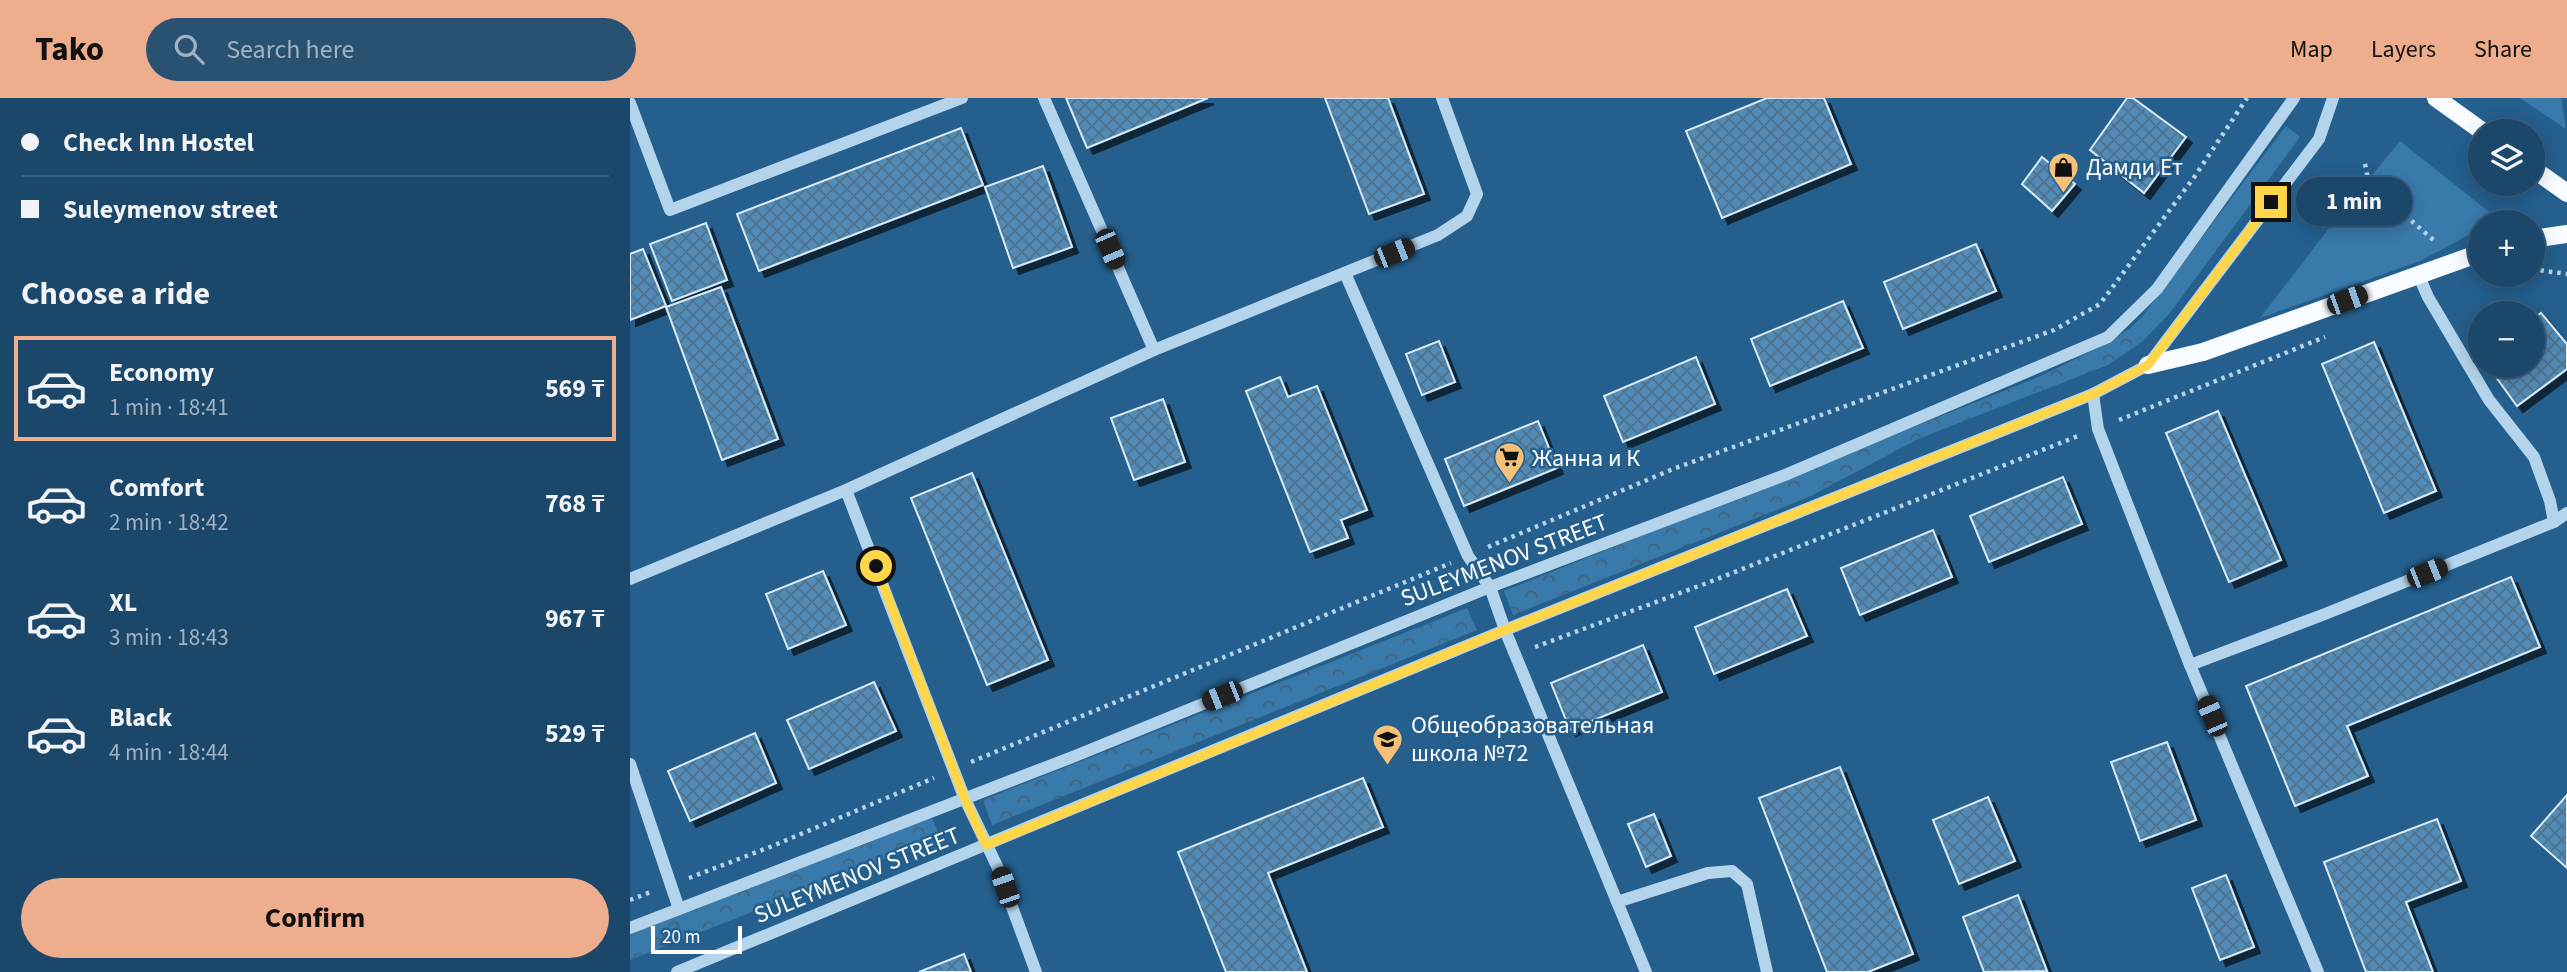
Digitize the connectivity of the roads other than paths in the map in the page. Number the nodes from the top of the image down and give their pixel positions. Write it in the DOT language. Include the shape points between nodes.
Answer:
graph roads {
  1 [pos="962,98"];
  2 [pos="1044,98"];
  3 [pos="1441,98"];
  4 [pos="2294,98"];
  5 [pos="2333,98"];
  6 [pos="2436,98"];
  7 [pos="630,103"];
  8 [pos="2468,121"];
  9 [pos="644,138"];
  10 [pos="630,144"];
  11 [pos="2545,177"];
  12 [pos="2567,193"];
  13 [pos="2567,234"];
  14 [pos="2545,237"];
  15 [pos="2468,257"];
  16 [pos="1345,273"];
  17 [pos="2418,274"];
  18 [pos="1154,350"];
  19 [pos="2148,365"];
  20 [pos="2093,394"];
  21 [pos="846,490"];
  22 [pos="2567,513"];
  23 [pos="2554,522"];
  24 [pos="630,579"];
  25 [pos="1490,587"];
  26 [pos="1505,630"];
  27 [pos="2190,665"];
  28 [pos="630,764"];
  29 [pos="964,797"];
  30 [pos="986,845"];
  31 [pos="1617,902"];
  32 [pos="679,909"];
  33 [pos="630,928"];
  34 [pos="677,972"];
  35 [pos="1035,972"];
  36 [pos="1646,972"];
  37 [pos="1767,972"];
  38 [pos="2318,972"];
  1 -- 9 [label="street" via="670,210"];
  2 -- 18 [label="street"];
  3 -- 16 [label="street" via="1477,194 1467,216 1438,235"];
  4 -- 25 [label="street, SULEYMENOV STREET" via="2157,289 2108,337 1785,475"];
  5 -- 19 [label="street, SULEYMENOV STREET" via="2319,139"];
  6 -- 8 [label="main road"];
  7 -- 9 [label="street"];
  9 -- 10 [label="street"];
  11 -- 12 [label="main road"];
  13 -- 14 [label="main road"];
  15 -- 17 [label="main road"];
  16 -- 18 [label="street"];
  16 -- 25 [label="street" via="1468,556"];
  17 -- 19 [label="main road" via="2203,352"];
  17 -- 23 [label="street" via="2489,400 2534,457"];
  18 -- 21 [label="street"];
  19 -- 20 [label="street, SULEYMENOV STREET"];
  20 -- 26 [label="street, SULEYMENOV STREET"];
  20 -- 27 [label="street" via="2098,429"];
  21 -- 24 [label="street"];
  21 -- 29 [label="street"];
  22 -- 23 [label="street"];
  23 -- 27 [label="street"];
  25 -- 26 [label="street"];
  25 -- 29 [label="street, SULEYMENOV STREET"];
  26 -- 30 [label="street, SULEYMENOV STREET"];
  26 -- 31 [label="street"];
  27 -- 38 [label="street"];
  28 -- 32 [label="street"];
  29 -- 30 [label="street"];
  29 -- 32 [label="street, SULEYMENOV STREET"];
  30 -- 34 [label="street, SULEYMENOV STREET"];
  30 -- 35 [label="street" via="998,866"];
  31 -- 36 [label="street"];
  31 -- 37 [label="street" via="1708,873 1732,870 1747,884"];
  32 -- 33 [label="street, SULEYMENOV STREET"];
}
